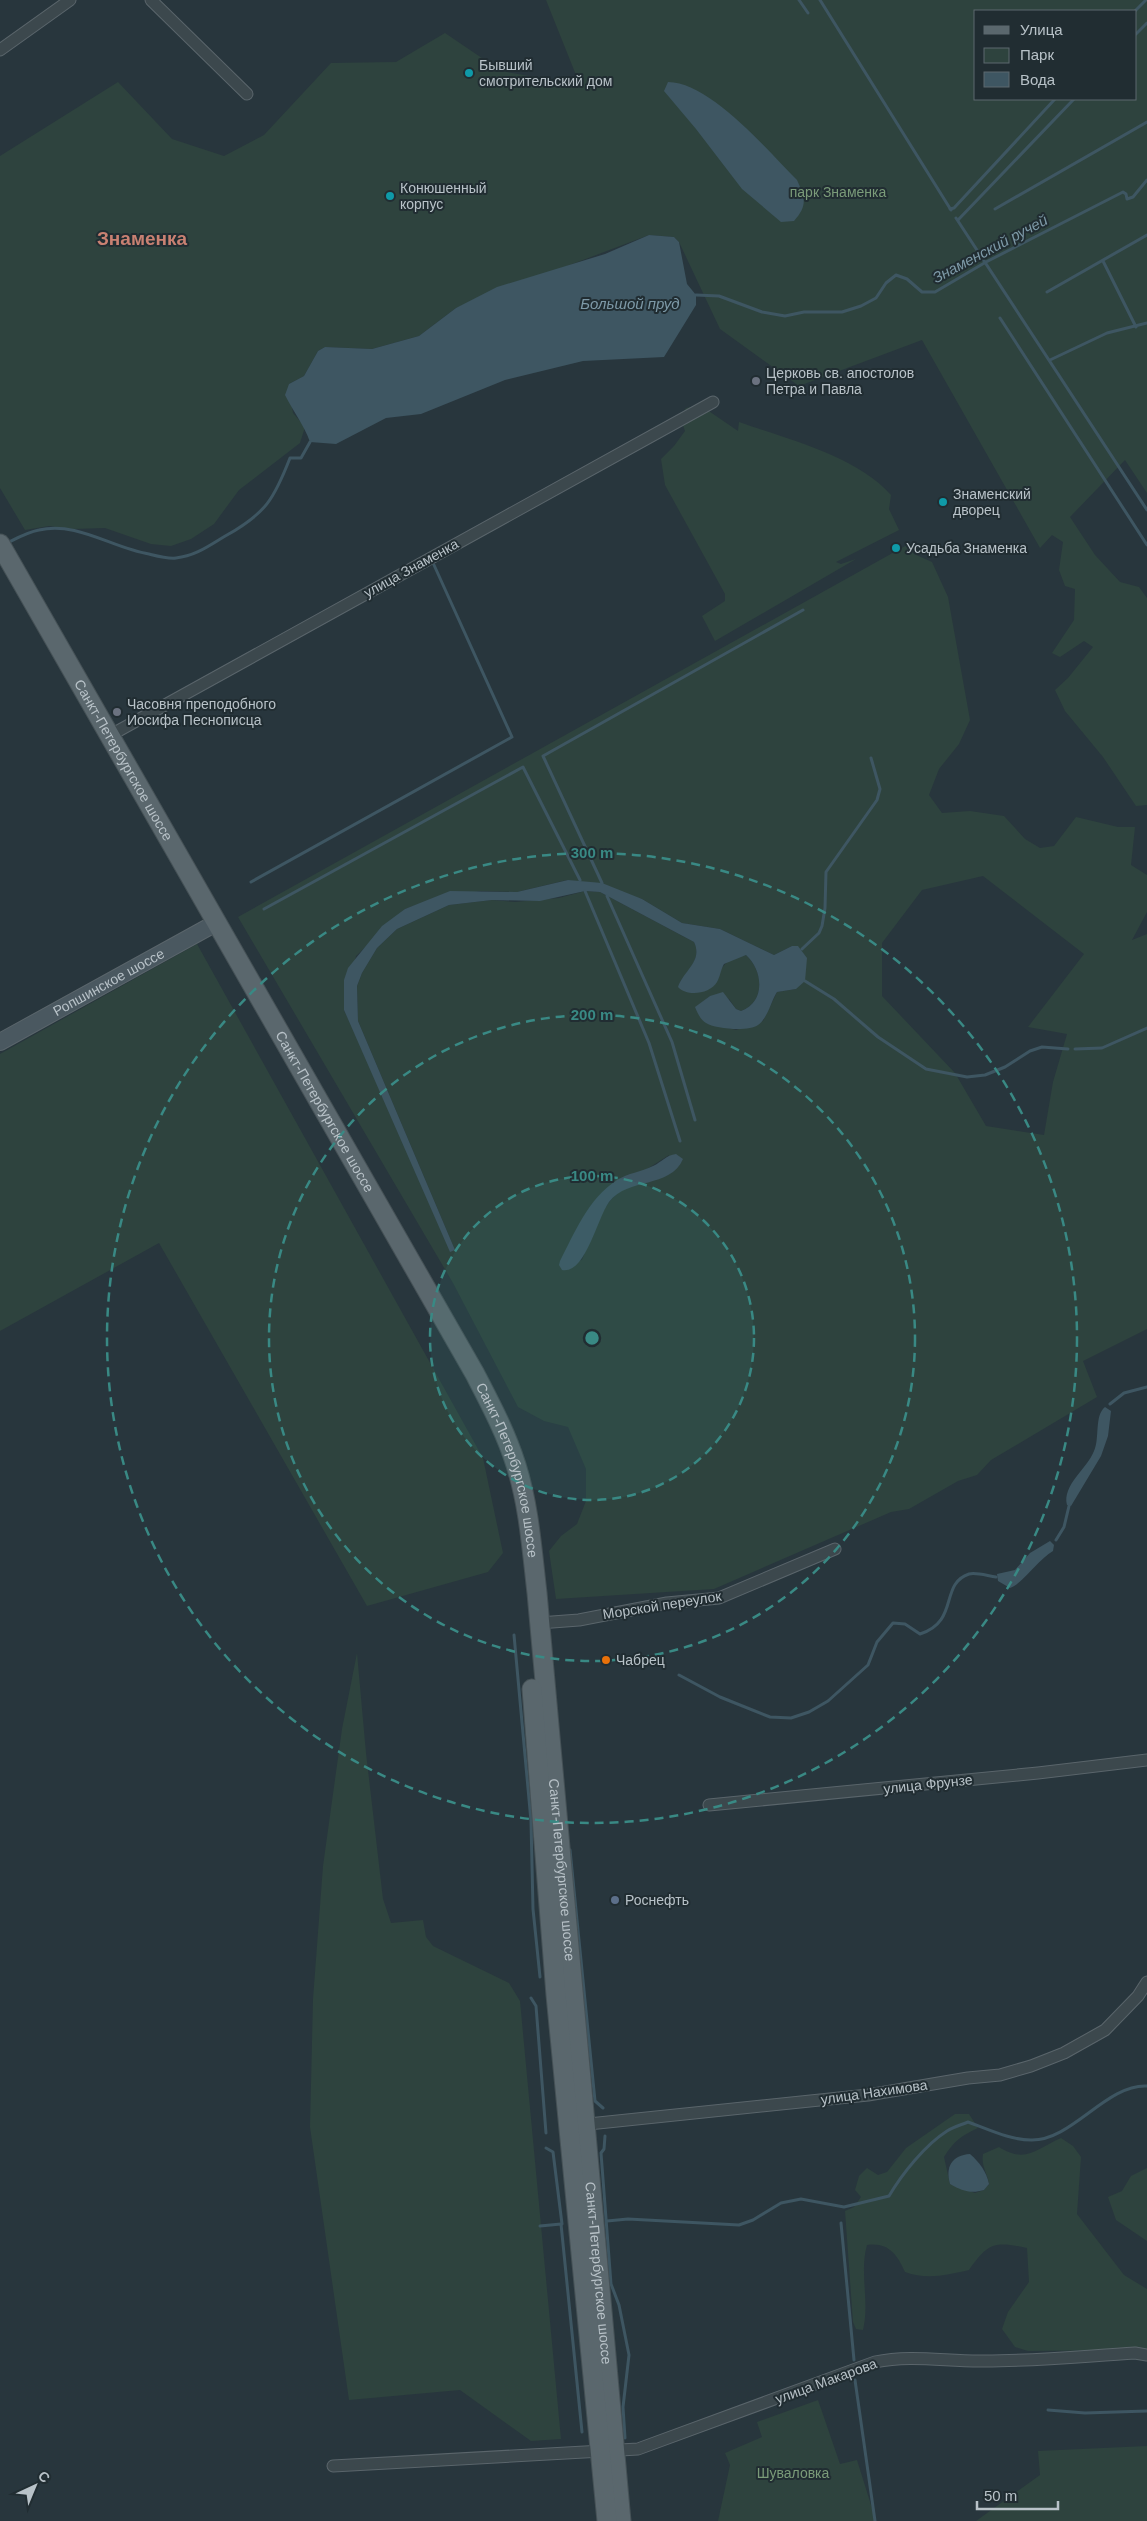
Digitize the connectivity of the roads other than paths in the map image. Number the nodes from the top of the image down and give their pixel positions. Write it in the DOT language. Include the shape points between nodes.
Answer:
graph roads {
  1 [pos="70,0"];
  2 [pos="151,0"];
  3 [pos="0,50"];
  4 [pos="247,94"];
  5 [pos="713,402"];
  6 [pos="0,544"];
  7 [pos="5,568"];
  8 [pos="109,736"];
  9 [pos="211,926"];
  10 [pos="0,1042"];
  11 [pos="836,1549"];
  12 [pos="539,1623"];
  13 [pos="1147,1760"];
  14 [pos="709,1806"];
  15 [pos="1147,1982"];
  16 [pos="578,2126"];
  17 [pos="1147,2355"];
  18 [pos="608,2452"];
  19 [pos="333,2466"];
  20 [pos="607,2521"];
  21 [pos="621,2521"];
  1 -- 3 [label="street"];
  2 -- 4 [label="street"];
  5 -- 8 [label="street, улица Знаменка"];
  6 -- 7 [label="main road, Санкт-Петербургское шоссе"];
  7 -- 8 [label="main road, Санкт-Петербургское шоссе"];
  7 -- 9 [label="main road, Санкт-Петербургское шоссе"];
  8 -- 9 [label="main road, Санкт-Петербургское шоссе"];
  9 -- 10 [label="main road, Ропшинское шоссе"];
  9 -- 12 [label="main road, Санкт-Петербургское шоссе" via="475,1374 498,1420 516,1464 528,1516"];
  9 -- 16 [label="main road, Санкт-Петербургское шоссе" via="465,1378 505,1466 522,1559 556,1995"];
  11 -- 12 [label="street, Морской переулок" via="719,1598"];
  12 -- 16 [label="main road, Санкт-Петербургское шоссе"];
  13 -- 14 [label="street, улица Фрунзе"];
  15 -- 16 [label="street, улица Нахимова" via="1105,2030 1064,2053 1000,2075 868,2095"];
  16 -- 18 [label="main road, Санкт-Петербургское шоссе"];
  17 -- 18 [label="street, улица Макарова" via="1135,2353 985,2362 892,2358 638,2449"];
  18 -- 19 [label="street, улица Макарова"];
  18 -- 20 [label="main road, Санкт-Петербургское шоссе"];
  18 -- 21 [label="main road, Санкт-Петербургское шоссе"];
}
